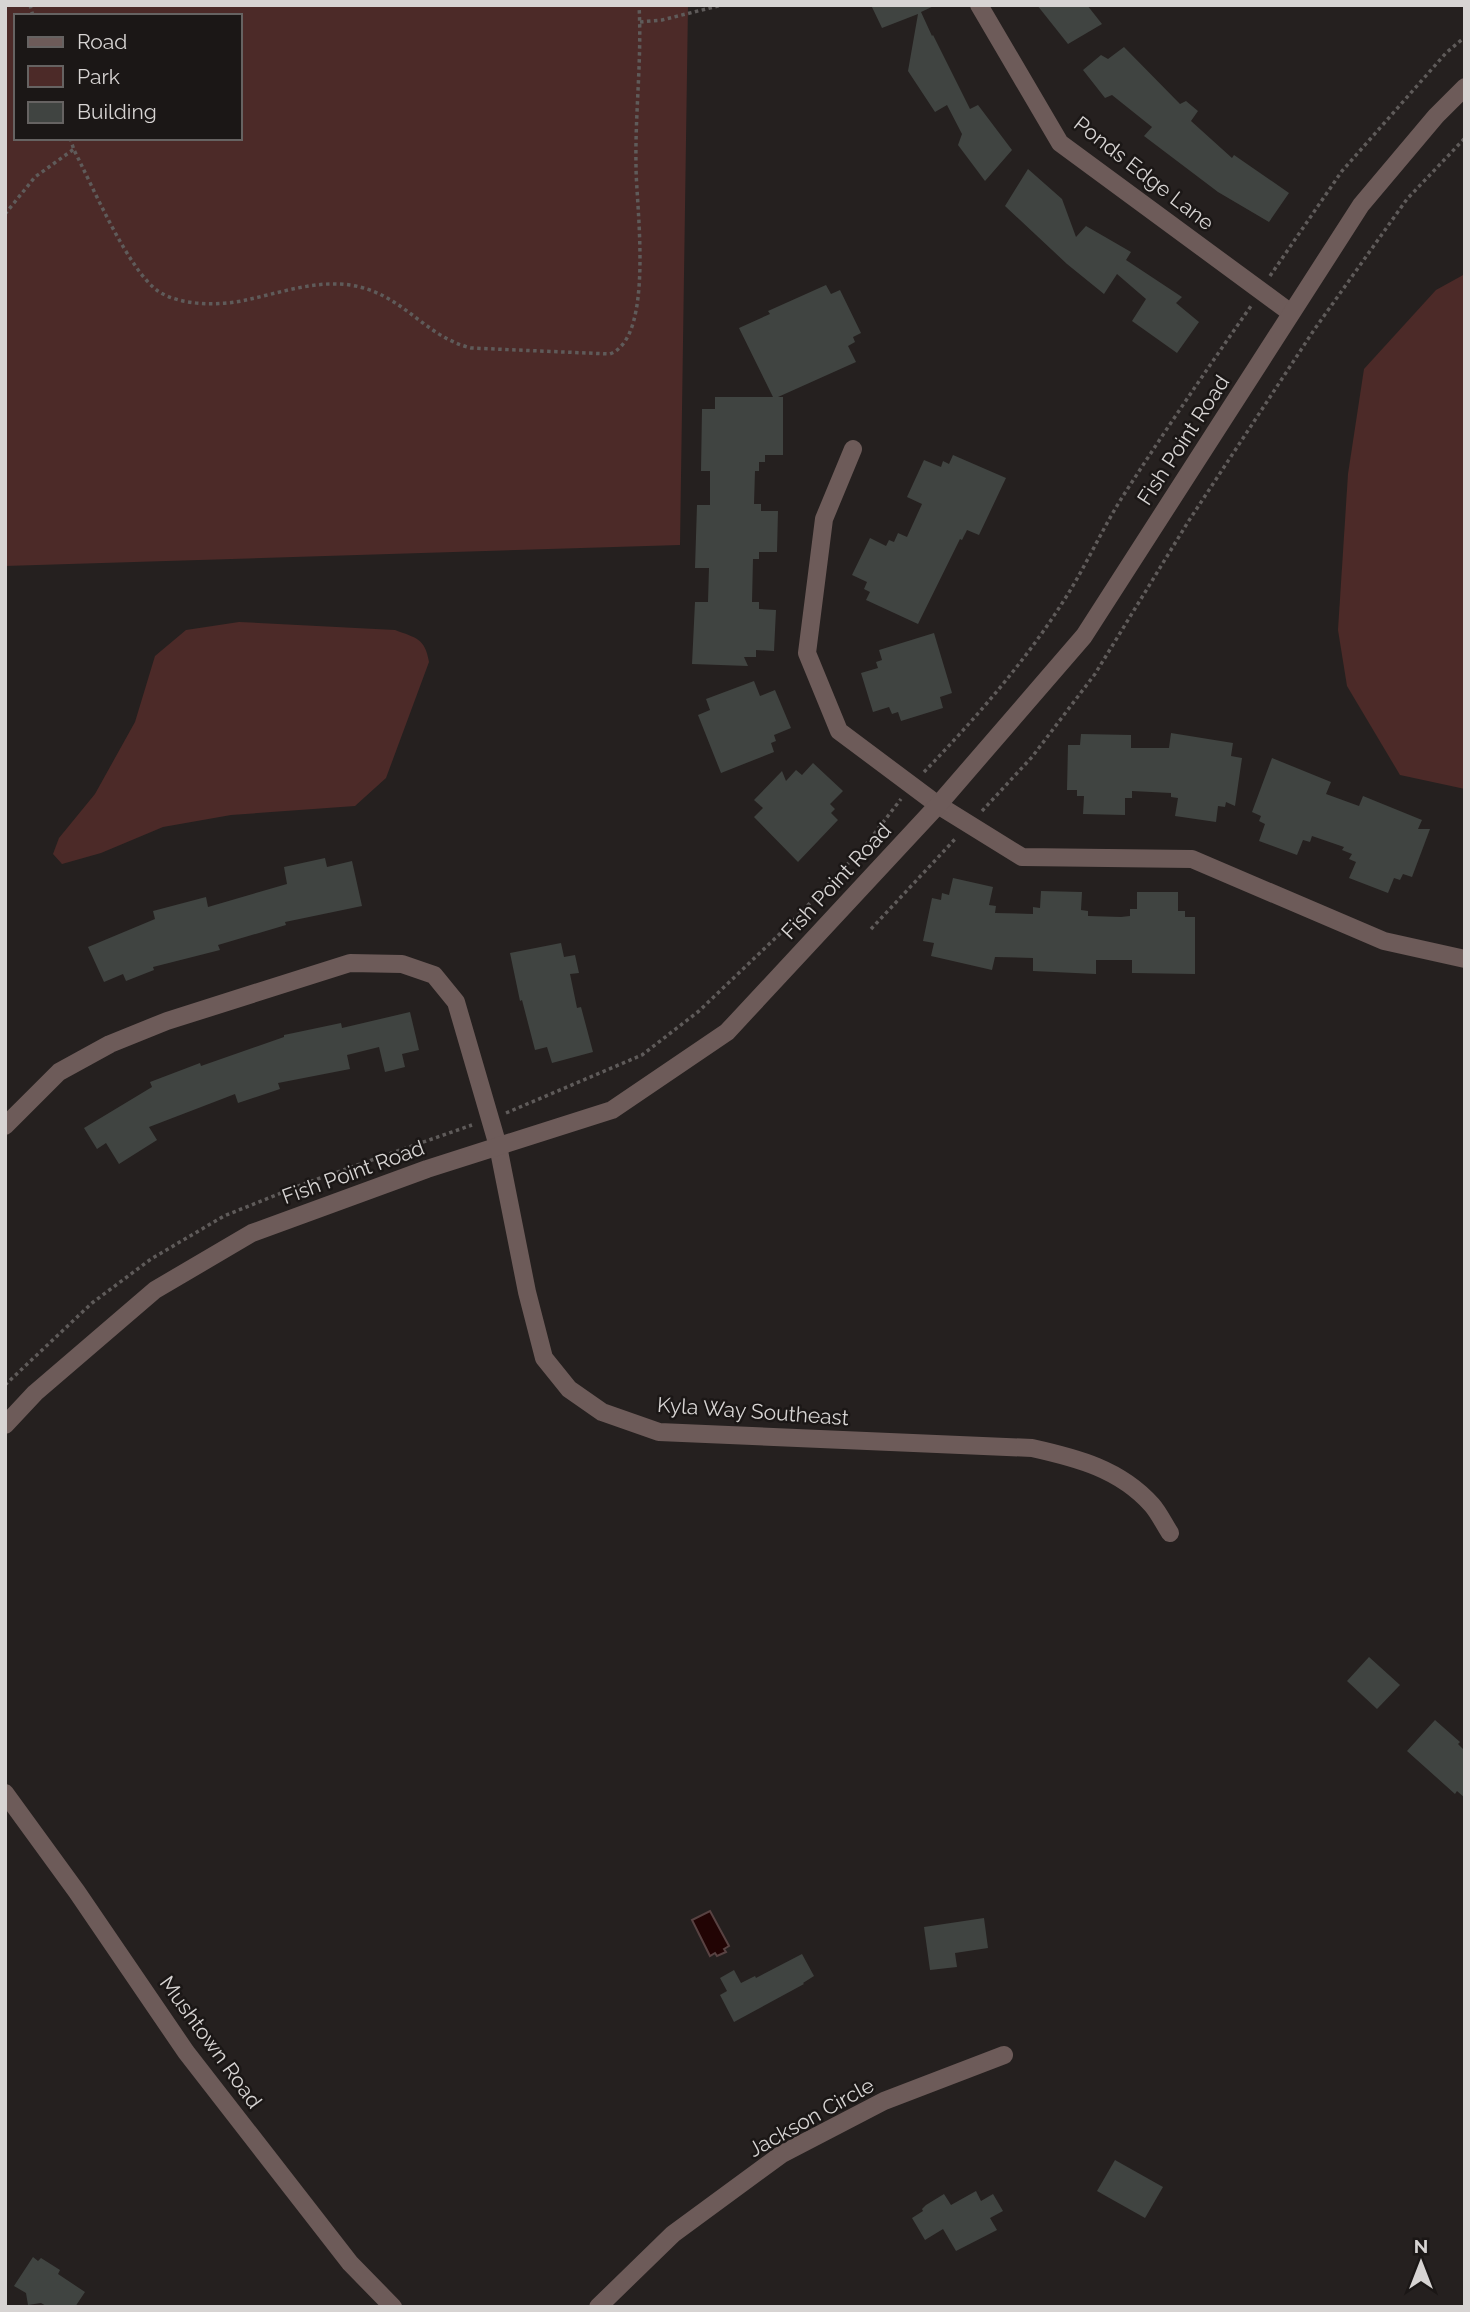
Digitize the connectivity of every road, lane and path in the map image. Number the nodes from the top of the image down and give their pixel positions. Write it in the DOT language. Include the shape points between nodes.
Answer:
graph roads {
  1 [pos="639,5"];
  2 [pos="722,5"];
  3 [pos="978,5"];
  4 [pos="640,22"];
  5 [pos="1465,37"];
  6 [pos="1465,87"];
  7 [pos="1465,138"];
  8 [pos="72,140"];
  9 [pos="74,149"];
  10 [pos="5,214"];
  11 [pos="1261,291"];
  12 [pos="1291,313"];
  13 [pos="853,449"];
  14 [pos="911,785"];
  15 [pos="937,805"];
  16 [pos="969,824"];
  17 [pos="871,929"];
  18 [pos="1465,959"];
  19 [pos="490,1118"];
  20 [pos="5,1126"];
  21 [pos="498,1146"];
  22 [pos="5,1385"];
  23 [pos="5,1424"];
  24 [pos="1170,1533"];
  25 [pos="5,1793"];
  26 [pos="1003,2055"];
  27 [pos="393,2307"];
  28 [pos="598,2307"];
  1 -- 4 [label="path"];
  2 -- 4 [label="path"];
  3 -- 11 [label="street, Ponds Edge Lane" via="1060,144"];
  4 -- 9 [label="path" via="636,165 641,274 629,337 610,354 454,344 391,299 353,286 331,284 219,303 170,296 158,291 134,265"];
  5 -- 11 [label="path" via="1342,171"];
  6 -- 12 [label="street, Fish Point Road" via="1361,205"];
  7 -- 16 [label="path" via="1407,199 1314,330 1095,674 1032,757"];
  8 -- 9 [label="path"];
  9 -- 10 [label="path" via="35,177"];
  11 -- 12 [label="street, Ponds Edge Lane"];
  11 -- 14 [label="path" via="1172,419 1070,591 1027,652 962,732"];
  12 -- 15 [label="street, Fish Point Road" via="1084,636"];
  13 -- 14 [label="street" via="824,519 807,653 839,731"];
  14 -- 15 [label="street"];
  14 -- 19 [label="path" via="864,847 699,1011 642,1055"];
  15 -- 16 [label="street"];
  15 -- 21 [label="street, Fish Point Road" via="727,1032 612,1110"];
  16 -- 17 [label="path"];
  16 -- 18 [label="street" via="1022,857 1192,859 1384,941"];
  19 -- 20 [label="street, Kyla Way Southeast" via="456,1002 434,975 402,964 350,963 167,1021 110,1044 60,1072"];
  19 -- 21 [label="street, Kyla Way Southeast"];
  19 -- 22 [label="path" via="306,1182 224,1216 151,1259 92,1303"];
  21 -- 23 [label="street, Fish Point Road" via="252,1233 155,1290"];
  21 -- 24 [label="street, Kyla Way Southeast" via="544,1358 569,1388 602,1412 659,1432 1032,1448 1115,1474 1152,1506"];
  25 -- 27 [label="street, Mushtown Road" via="186,2052 350,2263"];
  26 -- 28 [label="street, Jackson Circle" via="884,2101 782,2154 673,2234"];
}
